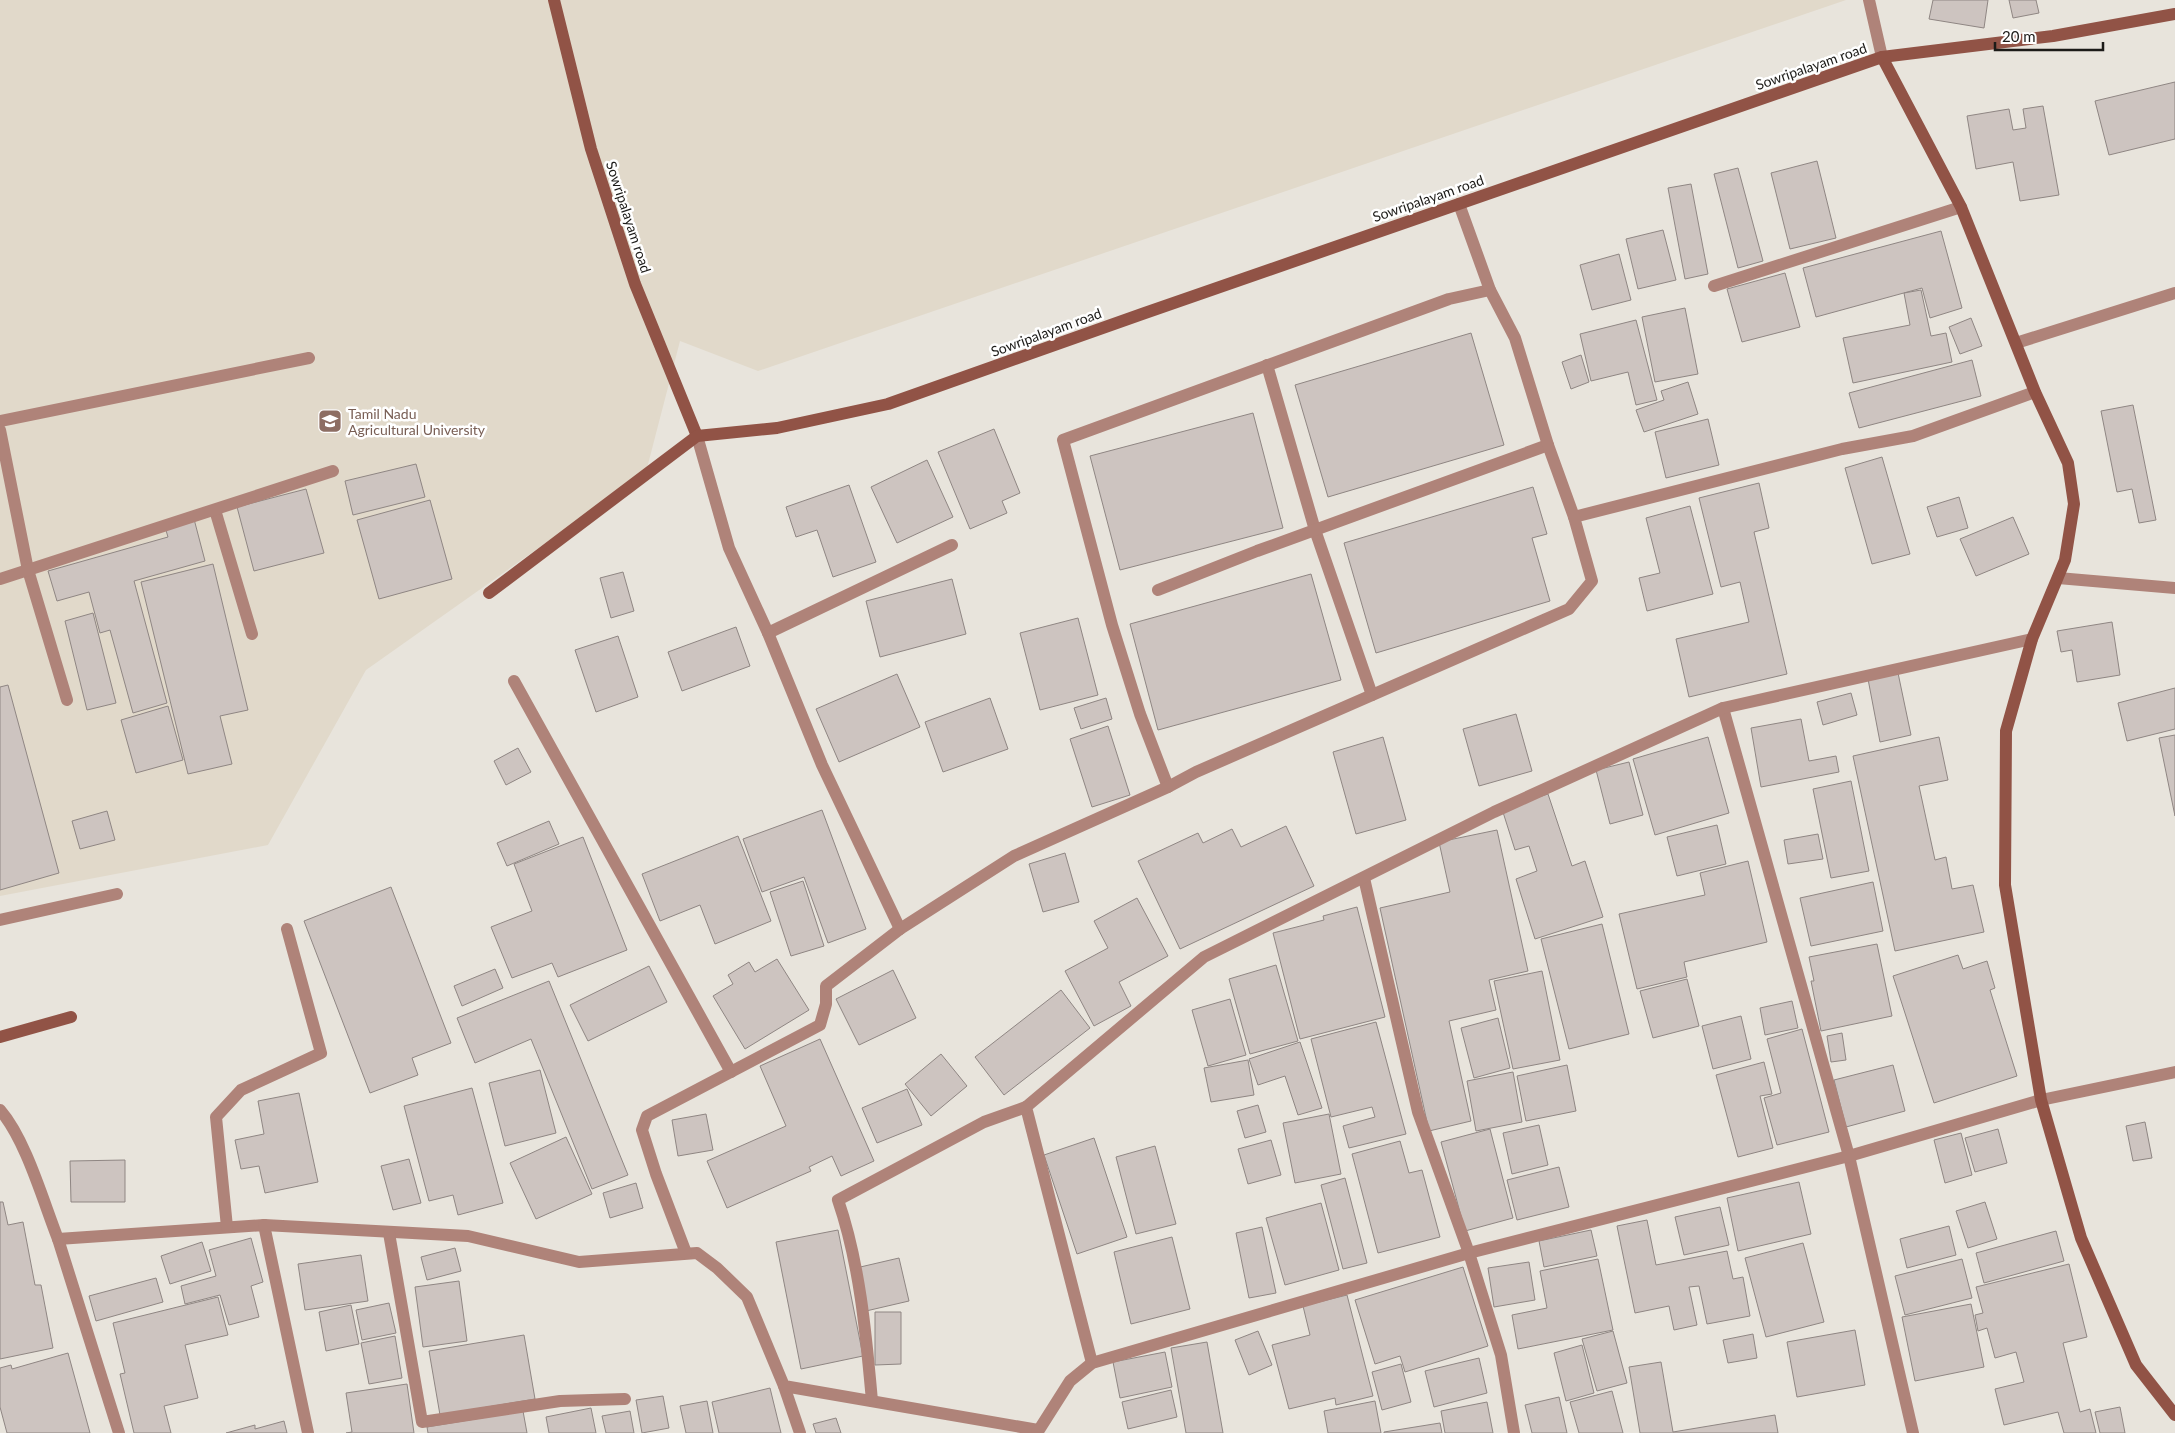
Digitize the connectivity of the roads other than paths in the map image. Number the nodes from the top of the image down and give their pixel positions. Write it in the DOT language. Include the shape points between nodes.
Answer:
graph roads {
  1 [pos="554,0"];
  2 [pos="1869,0"];
  3 [pos="2175,14"];
  4 [pos="1882,57"];
  5 [pos="1459,204"];
  6 [pos="1962,207"];
  7 [pos="1714,286"];
  8 [pos="1490,290"];
  9 [pos="2175,293"];
  10 [pos="2016,343"];
  11 [pos="309,358"];
  12 [pos="1267,365"];
  13 [pos="2035,392"];
  14 [pos="0,421"];
  15 [pos="0,430"];
  16 [pos="697,436"];
  17 [pos="1548,445"];
  18 [pos="333,471"];
  19 [pos="215,510"];
  20 [pos="1574,517"];
  21 [pos="1315,530"];
  22 [pos="952,545"];
  23 [pos="28,570"];
  24 [pos="2058,578"];
  25 [pos="0,579"];
  26 [pos="2175,588"];
  27 [pos="1158,590"];
  28 [pos="489,593"];
  29 [pos="768,633"];
  30 [pos="252,634"];
  31 [pos="2032,639"];
  32 [pos="514,681"];
  33 [pos="1372,695"];
  34 [pos="68,700"];
  35 [pos="1723,708"];
  36 [pos="1168,787"];
  37 [pos="1364,878"];
  38 [pos="117,894"];
  39 [pos="0,920"];
  40 [pos="287,929"];
  41 [pos="900,929"];
  42 [pos="71,1017"];
  43 [pos="0,1037"];
  44 [pos="731,1072"];
  45 [pos="2175,1072"];
  46 [pos="2041,1100"];
  47 [pos="1026,1107"];
  48 [pos="0,1110"];
  49 [pos="1849,1156"];
  50 [pos="264,1225"];
  51 [pos="227,1228"];
  52 [pos="389,1232"];
  53 [pos="58,1239"];
  54 [pos="686,1253"];
  55 [pos="1469,1254"];
  56 [pos="1092,1363"];
  57 [pos="784,1386"];
  58 [pos="625,1399"];
  59 [pos="872,1401"];
  60 [pos="2175,1415"];
  61 [pos="1037,1431"];
  62 [pos="119,1433"];
  63 [pos="308,1433"];
  64 [pos="800,1433"];
  65 [pos="1514,1433"];
  66 [pos="1913,1433"];
  1 -- 16 [label="street, Sowripalayam road" via="591,149 632,275"];
  2 -- 4 [label="street"];
  3 -- 4 [label="street, Sowripalayam road" via="2053,36"];
  4 -- 5 [label="street, Sowripalayam road"];
  4 -- 6 [label="street"];
  5 -- 8 [label="street"];
  5 -- 16 [label="street, Sowripalayam road" via="888,404 777,428"];
  6 -- 7 [label="street"];
  6 -- 10 [label="street"];
  8 -- 12 [label="street" via="1449,299"];
  8 -- 17 [label="street" via="1516,338"];
  9 -- 10 [label="street"];
  10 -- 13 [label="street"];
  11 -- 14 [label="street"];
  12 -- 21 [label="street"];
  12 -- 36 [label="street" via="1062,440 1112,625 1140,714"];
  13 -- 20 [label="street" via="1913,436 1842,449"];
  13 -- 24 [label="street" via="2068,463 2074,504 2065,560"];
  15 -- 23 [label="street"];
  16 -- 28 [label="street"];
  16 -- 29 [label="street" via="729,548"];
  17 -- 20 [label="street"];
  17 -- 21 [label="street"];
  18 -- 19 [label="street"];
  19 -- 23 [label="street"];
  19 -- 30 [label="street"];
  20 -- 33 [label="street" via="1592,581 1570,609"];
  21 -- 27 [label="street"];
  21 -- 33 [label="street"];
  22 -- 29 [label="street"];
  23 -- 25 [label="street"];
  23 -- 34 [label="street"];
  24 -- 26 [label="street"];
  24 -- 31 [label="street"];
  29 -- 41 [label="street" via="822,765"];
  31 -- 35 [label="street"];
  31 -- 46 [label="street" via="2006,732 2005,885"];
  32 -- 44 [label="street"];
  33 -- 36 [label="street"];
  35 -- 37 [label="street" via="1494,812"];
  35 -- 49 [label="street"];
  36 -- 41 [label="street" via="1014,856"];
  37 -- 47 [label="street" via="1204,957"];
  37 -- 55 [label="street" via="1418,1112"];
  38 -- 39 [label="street"];
  40 -- 51 [label="street" via="321,1053 241,1090 216,1118"];
  41 -- 44 [label="street" via="826,986 826,1004 820,1025"];
  42 -- 43 [label="street"];
  44 -- 54 [label="street" via="647,1116 642,1130"];
  45 -- 46 [label="street"];
  46 -- 49 [label="street"];
  46 -- 60 [label="street" via="2081,1238 2136,1365"];
  47 -- 56 [label="street"];
  47 -- 59 [label="street" via="984,1122 838,1200 865,1326"];
  48 -- 53 [label="street" via="21,1144"];
  49 -- 55 [label="street"];
  49 -- 66 [label="street"];
  50 -- 51 [label="street"];
  50 -- 52 [label="street"];
  50 -- 63 [label="street"];
  51 -- 53 [label="street"];
  52 -- 54 [label="street" via="468,1236 579,1262"];
  52 -- 58 [label="street" via="422,1422 560,1401"];
  53 -- 62 [label="street"];
  54 -- 57 [label="street" via="697,1253 747,1297"];
  55 -- 56 [label="street"];
  55 -- 65 [label="street" via="1501,1355"];
  56 -- 61 [label="street" via="1070,1381"];
  57 -- 59 [label="street"];
  57 -- 64 [label="street"];
  59 -- 61 [label="street"];
}
